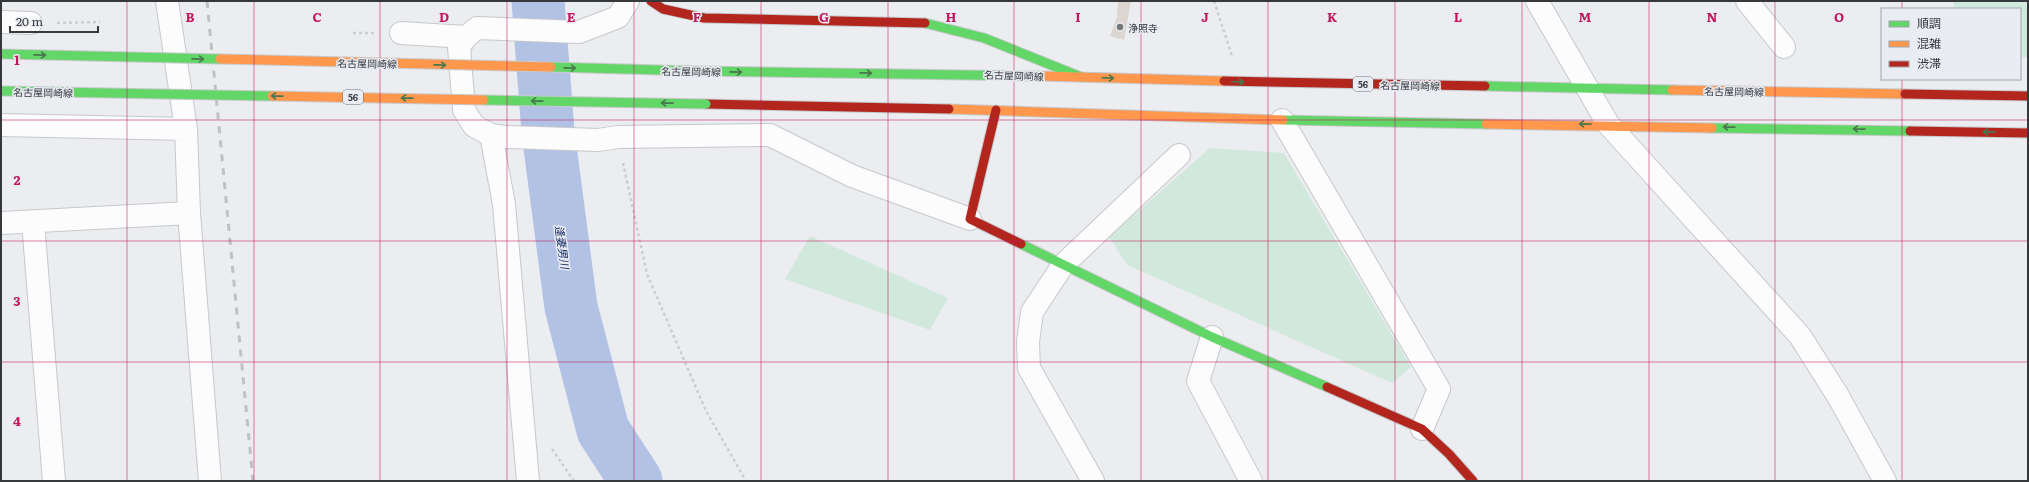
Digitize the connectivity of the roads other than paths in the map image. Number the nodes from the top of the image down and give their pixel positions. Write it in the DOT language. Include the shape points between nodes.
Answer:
graph roads {
  1 [pos="167,1"];
  2 [pos="628,1"];
  3 [pos="651,1"];
  4 [pos="1537,1"];
  5 [pos="1747,1"];
  6 [pos="1,22"];
  7 [pos="30,23"];
  8 [pos="400,33"];
  9 [pos="471,33"];
  10 [pos="1784,47"];
  11 [pos="1,54"];
  12 [pos="1082,77"];
  13 [pos="1587,89"];
  14 [pos="1,91"];
  15 [pos="2028,96"];
  16 [pos="996,110"];
  17 [pos="1282,120"];
  18 [pos="1608,124"];
  19 [pos="1,125"];
  20 [pos="186,130"];
  21 [pos="2028,133"];
  22 [pos="498,136"];
  23 [pos="1179,155"];
  24 [pos="189,213"];
  25 [pos="970,219"];
  26 [pos="33,222"];
  27 [pos="1,223"];
  28 [pos="1063,265"];
  29 [pos="1212,337"];
  30 [pos="1422,429"];
  31 [pos="54,481"];
  32 [pos="210,481"];
  33 [pos="528,481"];
  34 [pos="1093,481"];
  35 [pos="1251,481"];
  36 [pos="1473,481"];
  37 [pos="1885,481"];
  1 -- 20 [label="street"];
  2 -- 9 [label="street" via="618,17 579,32"];
  3 -- 12 [label="main road" via="663,9 704,18 923,23 949,27 1004,45"];
  4 -- 13 [label="street"];
  5 -- 10 [label="street"];
  6 -- 7 [label="street"];
  8 -- 9 [label="street"];
  9 -- 22 [label="street" via="459,47 464,110 474,126"];
  11 -- 12 [label="main road, 名古屋岡崎線 / 56, one-way, bridge" via="697,71"];
  12 -- 13 [label="main road, 名古屋岡崎線 / 56, one-way"];
  13 -- 15 [label="main road, 名古屋岡崎線 / 56"];
  13 -- 18 [label="street"];
  16 -- 14 [label="main road, 名古屋岡崎線 / 56, one-way, bridge"];
  16 -- 17 [label="main road, 名古屋岡崎線 / 56"];
  16 -- 25 [label="main road"];
  18 -- 17 [label="main road, 名古屋岡崎線 / 56, one-way"];
  17 -- 30 [label="street" via="1440,389"];
  21 -- 18 [label="main road, 名古屋岡崎線 / 56, one-way"];
  18 -- 37 [label="street" via="1800,336 1838,396"];
  19 -- 20 [label="street"];
  20 -- 24 [label="street"];
  22 -- 25 [label="street" via="608,138 770,135 852,176"];
  22 -- 33 [label="street"];
  23 -- 28 [label="street"];
  24 -- 26 [label="street"];
  24 -- 32 [label="street"];
  25 -- 28 [label="main road"];
  26 -- 27 [label="street"];
  26 -- 31 [label="street"];
  28 -- 29 [label="main road"];
  28 -- 34 [label="street" via="1032,312 1028,342 1029,368"];
  29 -- 30 [label="main road"];
  29 -- 35 [label="street" via="1198,381"];
  30 -- 36 [label="main road"];
}
